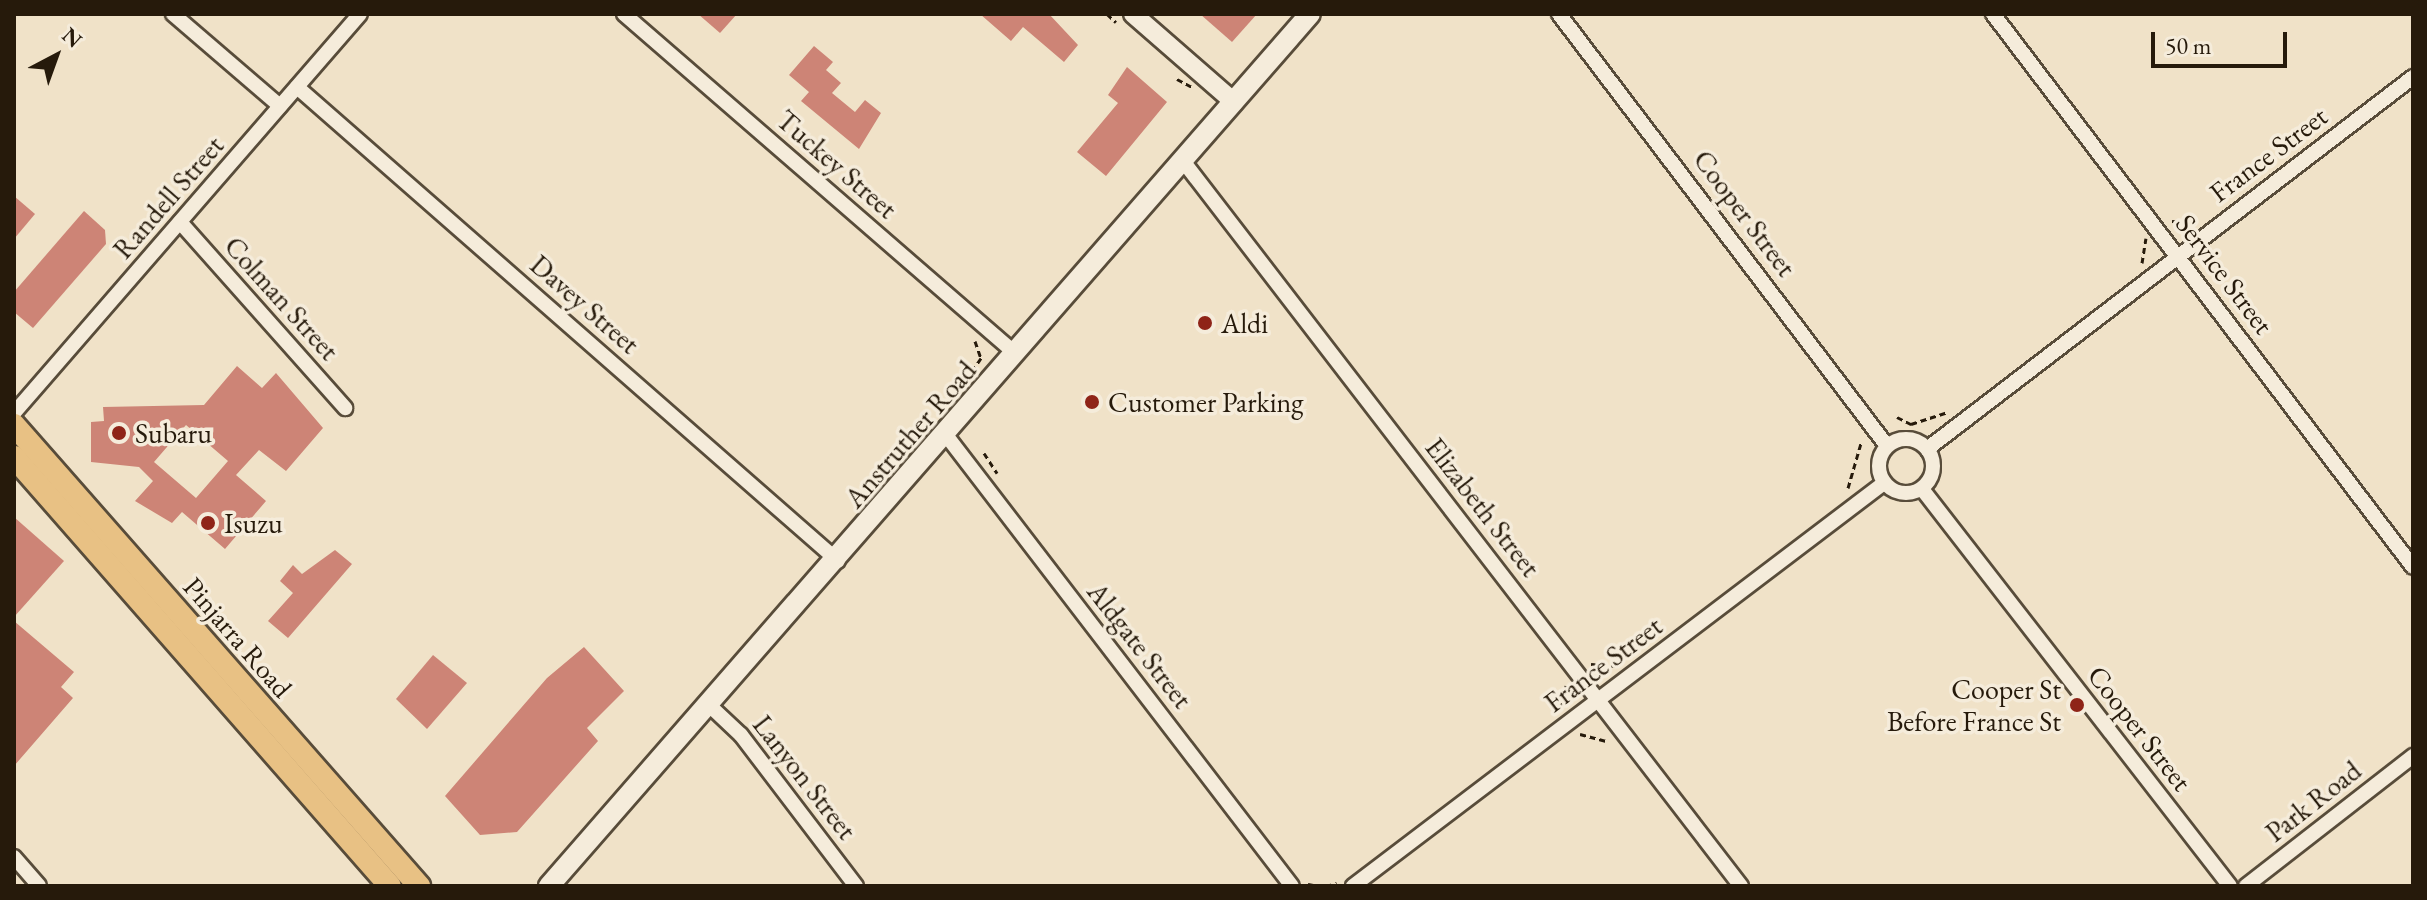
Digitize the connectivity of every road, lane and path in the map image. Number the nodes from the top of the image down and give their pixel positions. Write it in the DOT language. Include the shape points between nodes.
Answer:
graph roads {
  1 [pos="173,14"];
  2 [pos="360,14"];
  3 [pos="624,14"];
  4 [pos="1133,14"];
  5 [pos="1310,14"];
  6 [pos="1559,14"];
  7 [pos="1993,14"];
  8 [pos="2413,77"];
  9 [pos="297,87"];
  10 [pos="1234,102"];
  11 [pos="280,106"];
  12 [pos="1183,161"];
  13 [pos="180,222"];
  14 [pos="2178,255"];
  15 [pos="1016,354"];
  16 [pos="345,408"];
  17 [pos="14,413"];
  18 [pos="14,425"];
  19 [pos="946,435"];
  20 [pos="1861,443"];
  21 [pos="1887,446"];
  22 [pos="1927,449"];
  23 [pos="14,457"];
  24 [pos="1884,483"];
  25 [pos="1922,489"];
  26 [pos="1843,496"];
  27 [pos="838,561"];
  28 [pos="2413,567"];
  29 [pos="1622,667"];
  30 [pos="1577,673"];
  31 [pos="1598,700"];
  32 [pos="708,704"];
  33 [pos="1570,721"];
  34 [pos="1632,743"];
  35 [pos="2413,756"];
  36 [pos="14,857"];
  37 [pos="39,886"];
  38 [pos="390,886"];
  39 [pos="419,886"];
  40 [pos="549,886"];
  41 [pos="856,886"];
  42 [pos="1292,886"];
  43 [pos="1305,886"];
  44 [pos="1319,886"];
  45 [pos="1326,886"];
  46 [pos="1340,886"];
  47 [pos="1353,886"];
  48 [pos="1741,886"];
  49 [pos="2230,886"];
  50 [pos="2246,886"];
  1 -- 11 [label="street"];
  2 -- 9 [label="street, Randell Street"];
  3 -- 15 [label="street, Tuckey Street"];
  4 -- 10 [label="street"];
  5 -- 10 [label="main road, Anstruther Road"];
  6 -- 21 [label="street, Cooper Street"];
  7 -- 14 [label="street, Service Street"];
  8 -- 14 [label="street, France Street"];
  9 -- 11 [label="street, Randell Street"];
  9 -- 27 [label="street, Davey Street"];
  10 -- 12 [label="main road, Anstruther Road"];
  11 -- 13 [label="street, Randell Street"];
  12 -- 15 [label="main road, Anstruther Road"];
  12 -- 30 [label="street, Elizabeth Street"];
  13 -- 16 [label="street, Colman Street"];
  13 -- 17 [label="street, Randell Street"];
  14 -- 22 [label="street, France Street"];
  14 -- 28 [label="street, Service Street"];
  15 -- 19 [label="main road, Anstruther Road"];
  18 -- 39 [label="main road, Pinjarra Road"];
  19 -- 27 [label="main road, Anstruther Road"];
  19 -- 42 [label="street, Aldgate Street"];
  20 -- 26 [label="path" via="1858,472"];
  21 -- 22 [label="street" via="1903,438"];
  21 -- 24 [label="street" via="1879,460"];
  22 -- 25 [label="street" via="1932,474"];
  23 -- 38 [label="main road, Pinjarra Road"];
  24 -- 25 [label="street" via="1906,494"];
  24 -- 31 [label="street, France Street"];
  25 -- 49 [label="street, Cooper Street"];
  27 -- 32 [label="main road, Anstruther Road"];
  29 -- 30 [label="path" via="1588,663"];
  30 -- 31 [label="street, Elizabeth Street"];
  30 -- 33 [label="path" via="1560,708"];
  31 -- 33 [label="street, France Street"];
  31 -- 34 [label="street, Elizabeth Street"];
  32 -- 40 [label="main road, Anstruther Road"];
  32 -- 41 [label="street, Lanyon Street" via="741,735"];
  33 -- 34 [label="path" via="1582,736 1598,736 1618,752"];
  33 -- 47 [label="street, France Street"];
  34 -- 48 [label="street, Elizabeth Street"];
  35 -- 50 [label="street, Park Road"];
  36 -- 37 [label="street"];
  43 -- 44 [label="path"];
  45 -- 46 [label="path"];
}
